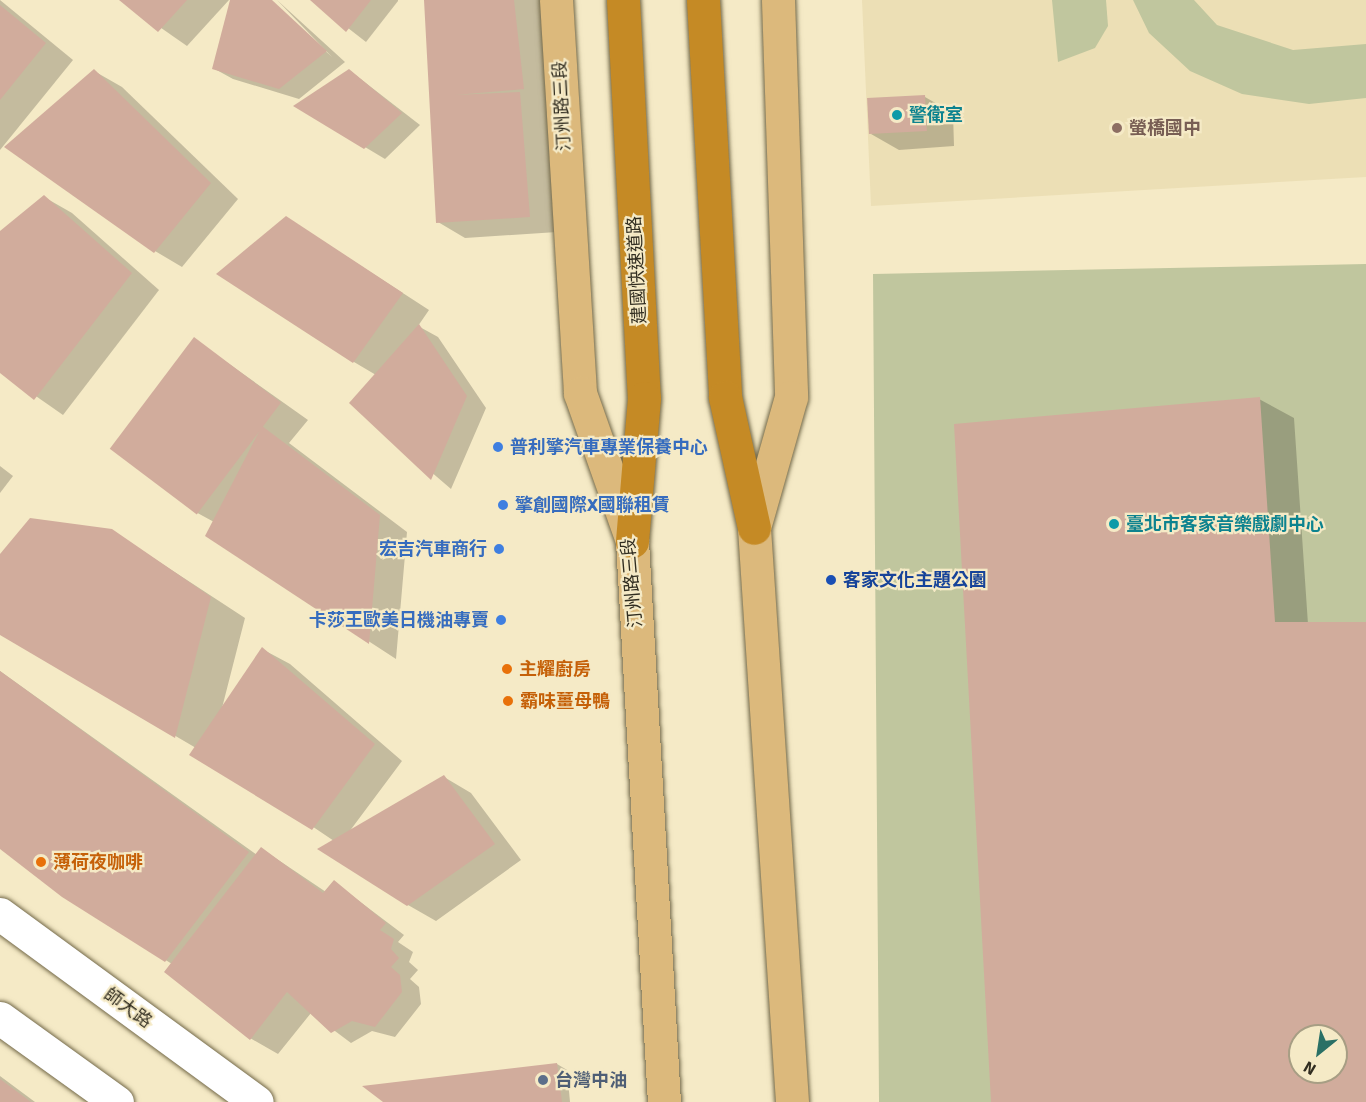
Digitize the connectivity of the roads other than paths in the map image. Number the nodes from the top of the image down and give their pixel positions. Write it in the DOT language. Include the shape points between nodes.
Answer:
graph roads {
  1 [pos="556,0"];
  2 [pos="623,0"];
  3 [pos="703,0"];
  4 [pos="777,0"];
  5 [pos="754,528"];
  6 [pos="632,540"];
  7 [pos="0,914"];
  8 [pos="0,1018"];
  9 [pos="117,1102"];
  10 [pos="257,1102"];
  11 [pos="664,1102"];
  12 [pos="792,1102"];
  1 -- 6 [label="main road, 汀州路三段" via="580,393"];
  2 -- 6 [label="highway, 建國快速道路" via="644,398"];
  3 -- 5 [label="highway" via="725,397"];
  4 -- 5 [label="main road" via="791,397"];
  5 -- 12 [label="main road"];
  6 -- 11 [label="main road, 汀州路三段"];
  7 -- 10 [label="street, 師大路"];
  8 -- 9 [label="street"];
}
